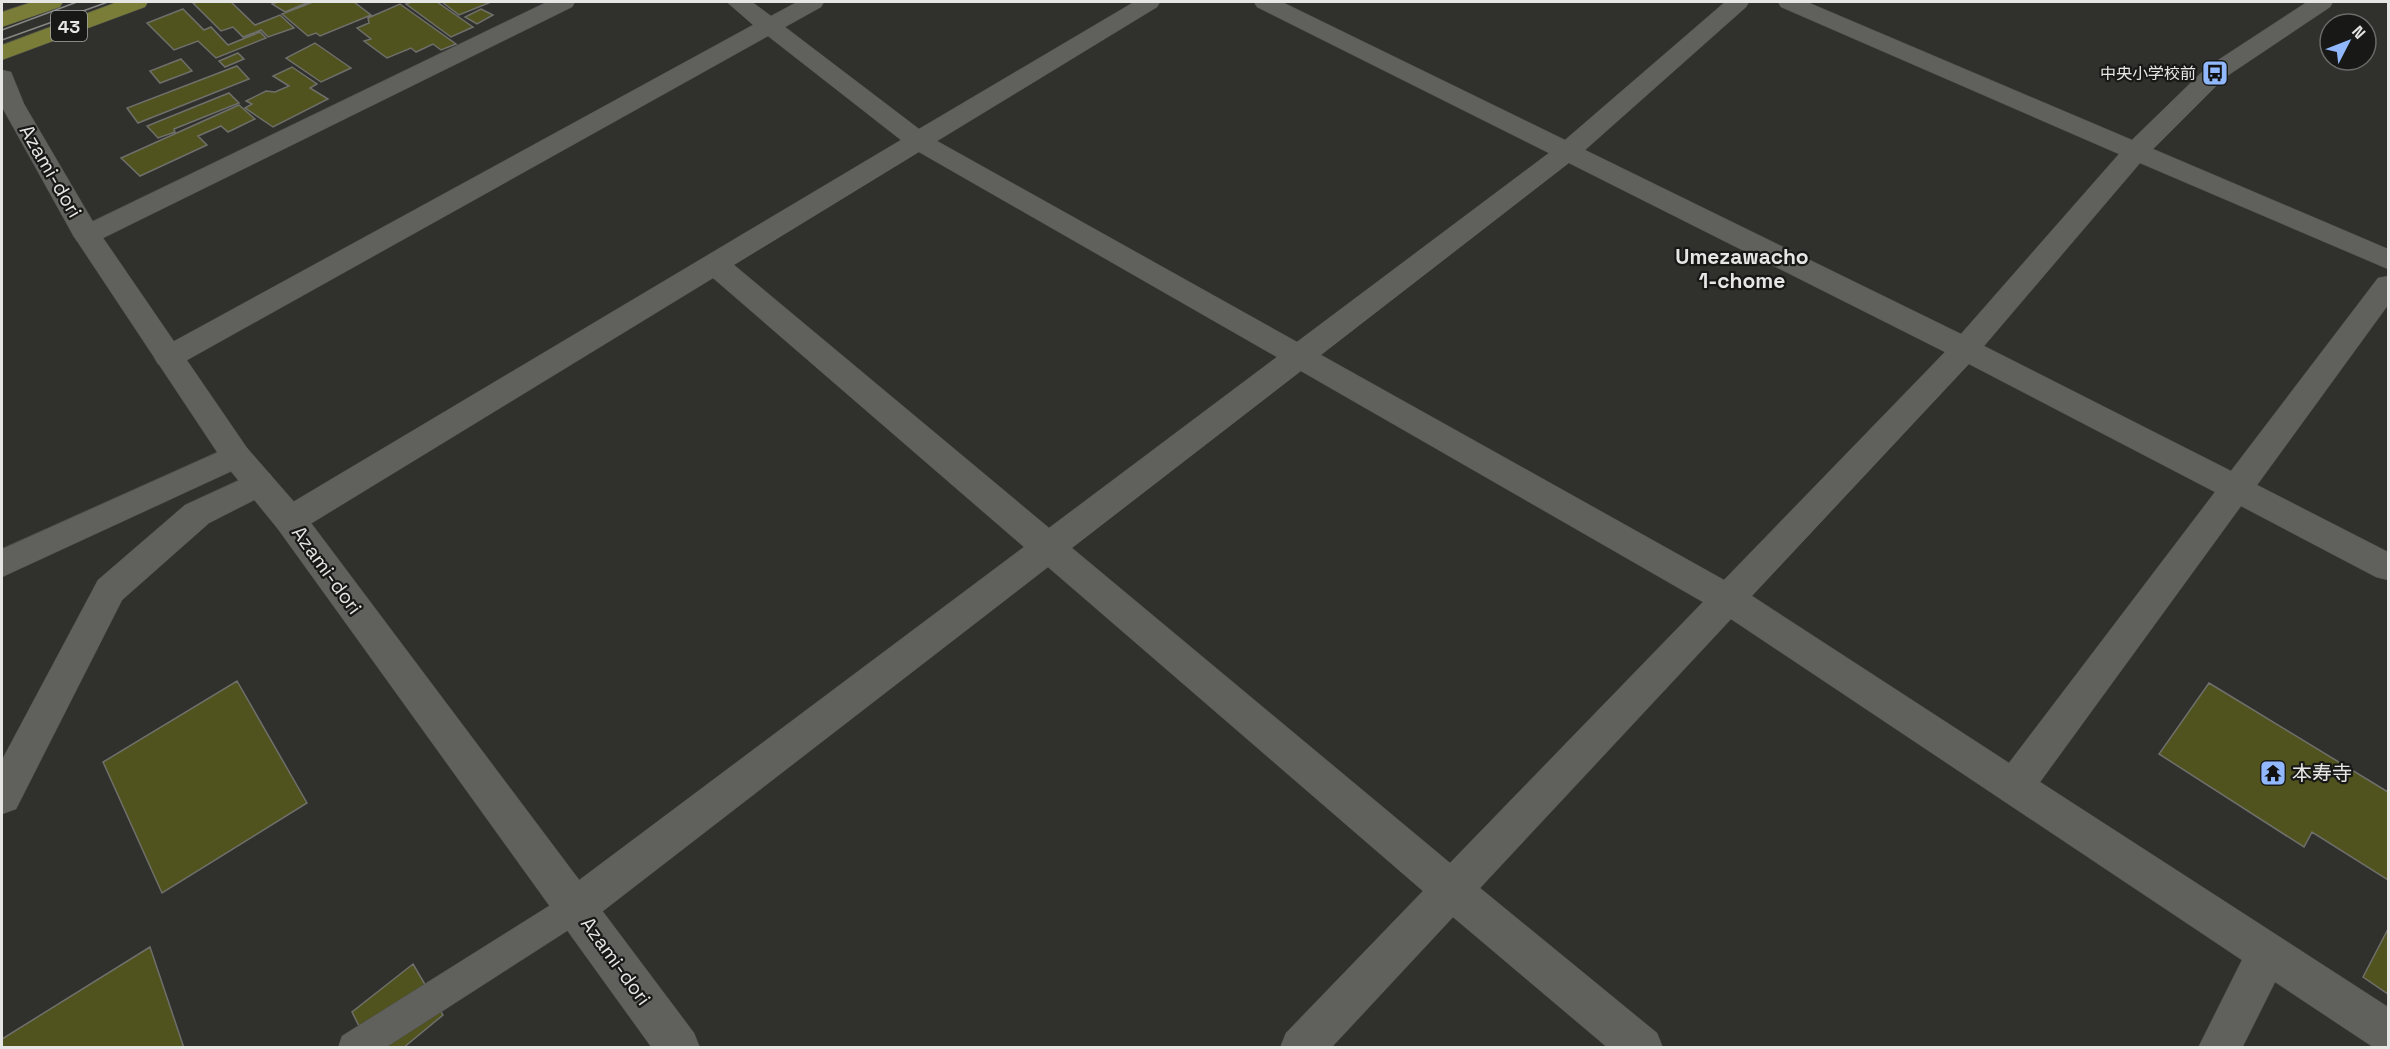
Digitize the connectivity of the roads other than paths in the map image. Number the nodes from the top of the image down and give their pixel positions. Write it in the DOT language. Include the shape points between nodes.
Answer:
graph roads {
  1 [pos="52,2"];
  2 [pos="137,2"];
  3 [pos="564,2"];
  4 [pos="738,2"];
  5 [pos="813,2"];
  6 [pos="1149,2"];
  7 [pos="1264,2"];
  8 [pos="1738,2"];
  9 [pos="1789,2"];
  10 [pos="2322,2"];
  11 [pos="2,20"];
  12 [pos="769,26"];
  13 [pos="2,53"];
  14 [pos="2,77"];
  15 [pos="918,141"];
  16 [pos="2136,151"];
  17 [pos="1568,152"];
  18 [pos="87,235"];
  19 [pos="2388,260"];
  20 [pos="715,264"];
  21 [pos="2388,285"];
  22 [pos="1965,349"];
  23 [pos="170,357"];
  24 [pos="1300,357"];
  25 [pos="236,456"];
  26 [pos="259,483"];
  27 [pos="2237,489"];
  28 [pos="290,520"];
  29 [pos="1047,548"];
  30 [pos="2,564"];
  31 [pos="2388,567"];
  32 [pos="1728,599"];
  33 [pos="2013,788"];
  34 [pos="2,797"];
  35 [pos="1451,890"];
  36 [pos="576,907"];
  37 [pos="2268,953"];
  38 [pos="2388,1032"];
  39 [pos="354,1047"];
  40 [pos="679,1047"];
  41 [pos="1301,1047"];
  42 [pos="1642,1047"];
  43 [pos="2219,1047"];
  1 -- 11 [label="main road, 43"];
  2 -- 13 [label="main road, 43"];
  3 -- 18 [label="street"];
  4 -- 12 [label="street"];
  5 -- 12 [label="street"];
  6 -- 15 [label="street"];
  7 -- 17 [label="street"];
  8 -- 17 [label="street"];
  9 -- 16 [label="street"];
  10 -- 16 [label="street" via="2215,73"];
  12 -- 15 [label="street"];
  12 -- 23 [label="street"];
  14 -- 18 [label="street, Azami-dori" via="12,104"];
  15 -- 20 [label="street"];
  15 -- 24 [label="street"];
  16 -- 19 [label="street"];
  16 -- 22 [label="street"];
  17 -- 22 [label="street"];
  17 -- 24 [label="street"];
  18 -- 23 [label="street, Azami-dori"];
  20 -- 28 [label="street"];
  20 -- 29 [label="street"];
  21 -- 27 [label="street"];
  22 -- 27 [label="street"];
  22 -- 32 [label="street"];
  23 -- 25 [label="street, Azami-dori"];
  24 -- 29 [label="street"];
  24 -- 32 [label="street"];
  25 -- 26 [label="street, Azami-dori"];
  25 -- 30 [label="street"];
  26 -- 28 [label="street, Azami-dori"];
  26 -- 34 [label="street" via="197,514 110,590"];
  27 -- 31 [label="street"];
  27 -- 33 [label="street"];
  28 -- 36 [label="street, Azami-dori"];
  29 -- 35 [label="street"];
  29 -- 36 [label="street"];
  32 -- 33 [label="street"];
  32 -- 35 [label="street"];
  33 -- 37 [label="street"];
  35 -- 41 [label="street"];
  35 -- 42 [label="street"];
  36 -- 39 [label="lane"];
  36 -- 40 [label="street, Azami-dori"];
  37 -- 38 [label="street"];
  37 -- 43 [label="street"];
}
